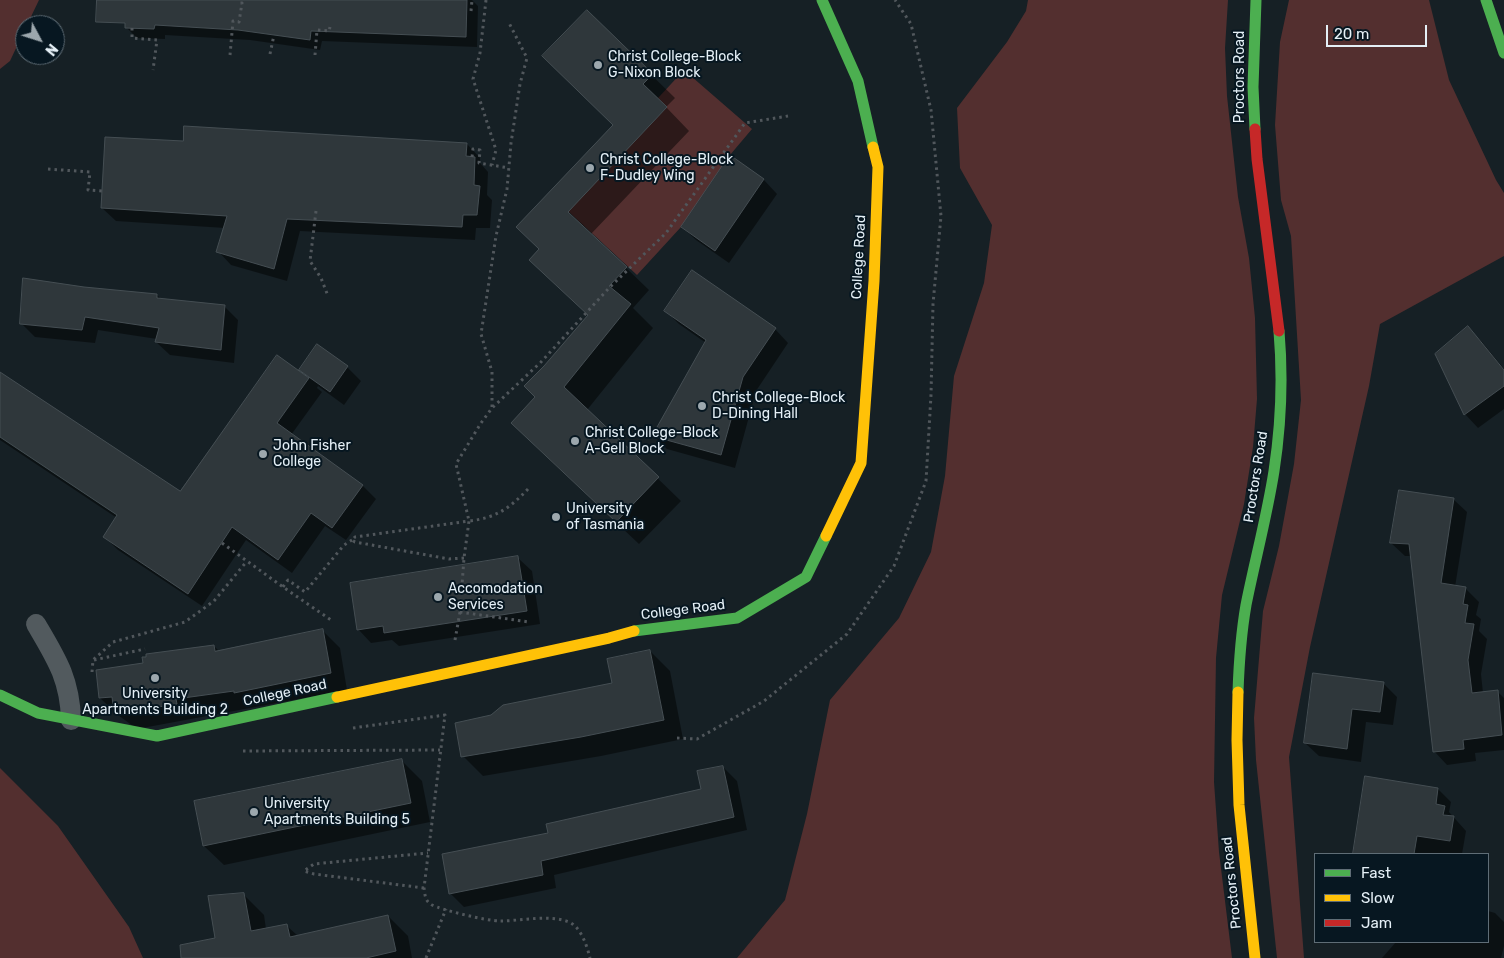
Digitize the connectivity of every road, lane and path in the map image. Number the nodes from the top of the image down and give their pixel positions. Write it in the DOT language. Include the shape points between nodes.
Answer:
graph roads {
  1 [pos="472,0"];
  2 [pos="486,0"];
  3 [pos="822,0"];
  4 [pos="1256,0"];
  5 [pos="1486,0"];
  6 [pos="239,3"];
  7 [pos="471,11"];
  8 [pos="508,21"];
  9 [pos="330,26"];
  10 [pos="132,28"];
  11 [pos="274,35"];
  12 [pos="1504,53"];
  13 [pos="270,54"];
  14 [pos="230,55"];
  15 [pos="315,55"];
  16 [pos="153,70"];
  17 [pos="788,116"];
  18 [pos="472,157"];
  19 [pos="492,165"];
  20 [pos="509,168"];
  21 [pos="48,169"];
  22 [pos="102,192"];
  23 [pos="316,211"];
  24 [pos="328,296"];
  25 [pos="492,408"];
  26 [pos="528,490"];
  27 [pos="469,521"];
  28 [pos="352,540"];
  29 [pos="222,543"];
  30 [pos="464,558"];
  31 [pos="247,561"];
  32 [pos="283,587"];
  33 [pos="460,612"];
  34 [pos="508,619"];
  35 [pos="331,620"];
  36 [pos="36,624"];
  37 [pos="455,642"];
  38 [pos="145,649"];
  39 [pos="0,695"];
  40 [pos="70,720"];
  41 [pos="349,729"];
  42 [pos="243,744"];
  43 [pos="440,750"];
  44 [pos="428,853"];
  45 [pos="424,888"];
  46 [pos="446,909"];
  47 [pos="426,958"];
  48 [pos="590,958"];
  49 [pos="1256,958"];
  1 -- 7 [label="path"];
  2 -- 19 [label="path" via="480,53 473,79 496,150"];
  3 -- 40 [label="main road, College Road" via="858,81 878,167 876,246 861,463 806,577 738,618 631,631 157,736"];
  4 -- 49 [label="main road, Proctors Road" via="1253,87 1257,159 1282,367 1274,472 1246,607 1239,669 1239,805"];
  5 -- 12 [label="main road"];
  6 -- 14 [label="path" via="242,3 239,22 233,21"];
  8 -- 20 [label="path" via="527,58 520,84"];
  9 -- 15 [label="path" via="329,31 317,30"];
  10 -- 16 [label="path" via="132,38 157,40"];
  11 -- 13 [label="path"];
  17 -- 25 [label="path" via="745,123 666,233"];
  18 -- 19 [label="path" via="473,149 480,150 479,163"];
  19 -- 20 [label="path"];
  20 -- 25 [label="path" via="481,334 492,372"];
  21 -- 22 [label="path" via="90,172 88,190"];
  23 -- 24 [label="path" via="310,261"];
  25 -- 27 [label="path" via="456,464"];
  26 -- 27 [label="path" via="500,513"];
  27 -- 28 [label="path"];
  27 -- 30 [label="path"];
  28 -- 30 [label="path" via="449,559"];
  28 -- 32 [label="path" via="344,545 306,592 288,580"];
  29 -- 31 [label="path"];
  30 -- 33 [label="path"];
  31 -- 32 [label="path"];
  31 -- 38 [label="path" via="214,601 185,622 113,642 93,660"];
  32 -- 35 [label="path"];
  33 -- 34 [label="path"];
  33 -- 37 [label="path"];
  36 -- 40 [label="lane" via="62,670 70,702"];
  39 -- 40 [label="main road, College Road" via="38,713"];
  41 -- 43 [label="path" via="445,715"];
  42 -- 43 [label="path" via="243,751"];
  43 -- 44 [label="path"];
  44 -- 45 [label="path"];
  44 -- 45 [label="path" via="314,864 304,871"];
  45 -- 46 [label="path" via="425,897 431,904"];
  46 -- 47 [label="path"];
  46 -- 48 [label="path" via="497,921 549,919 571,923 585,940"];
}
